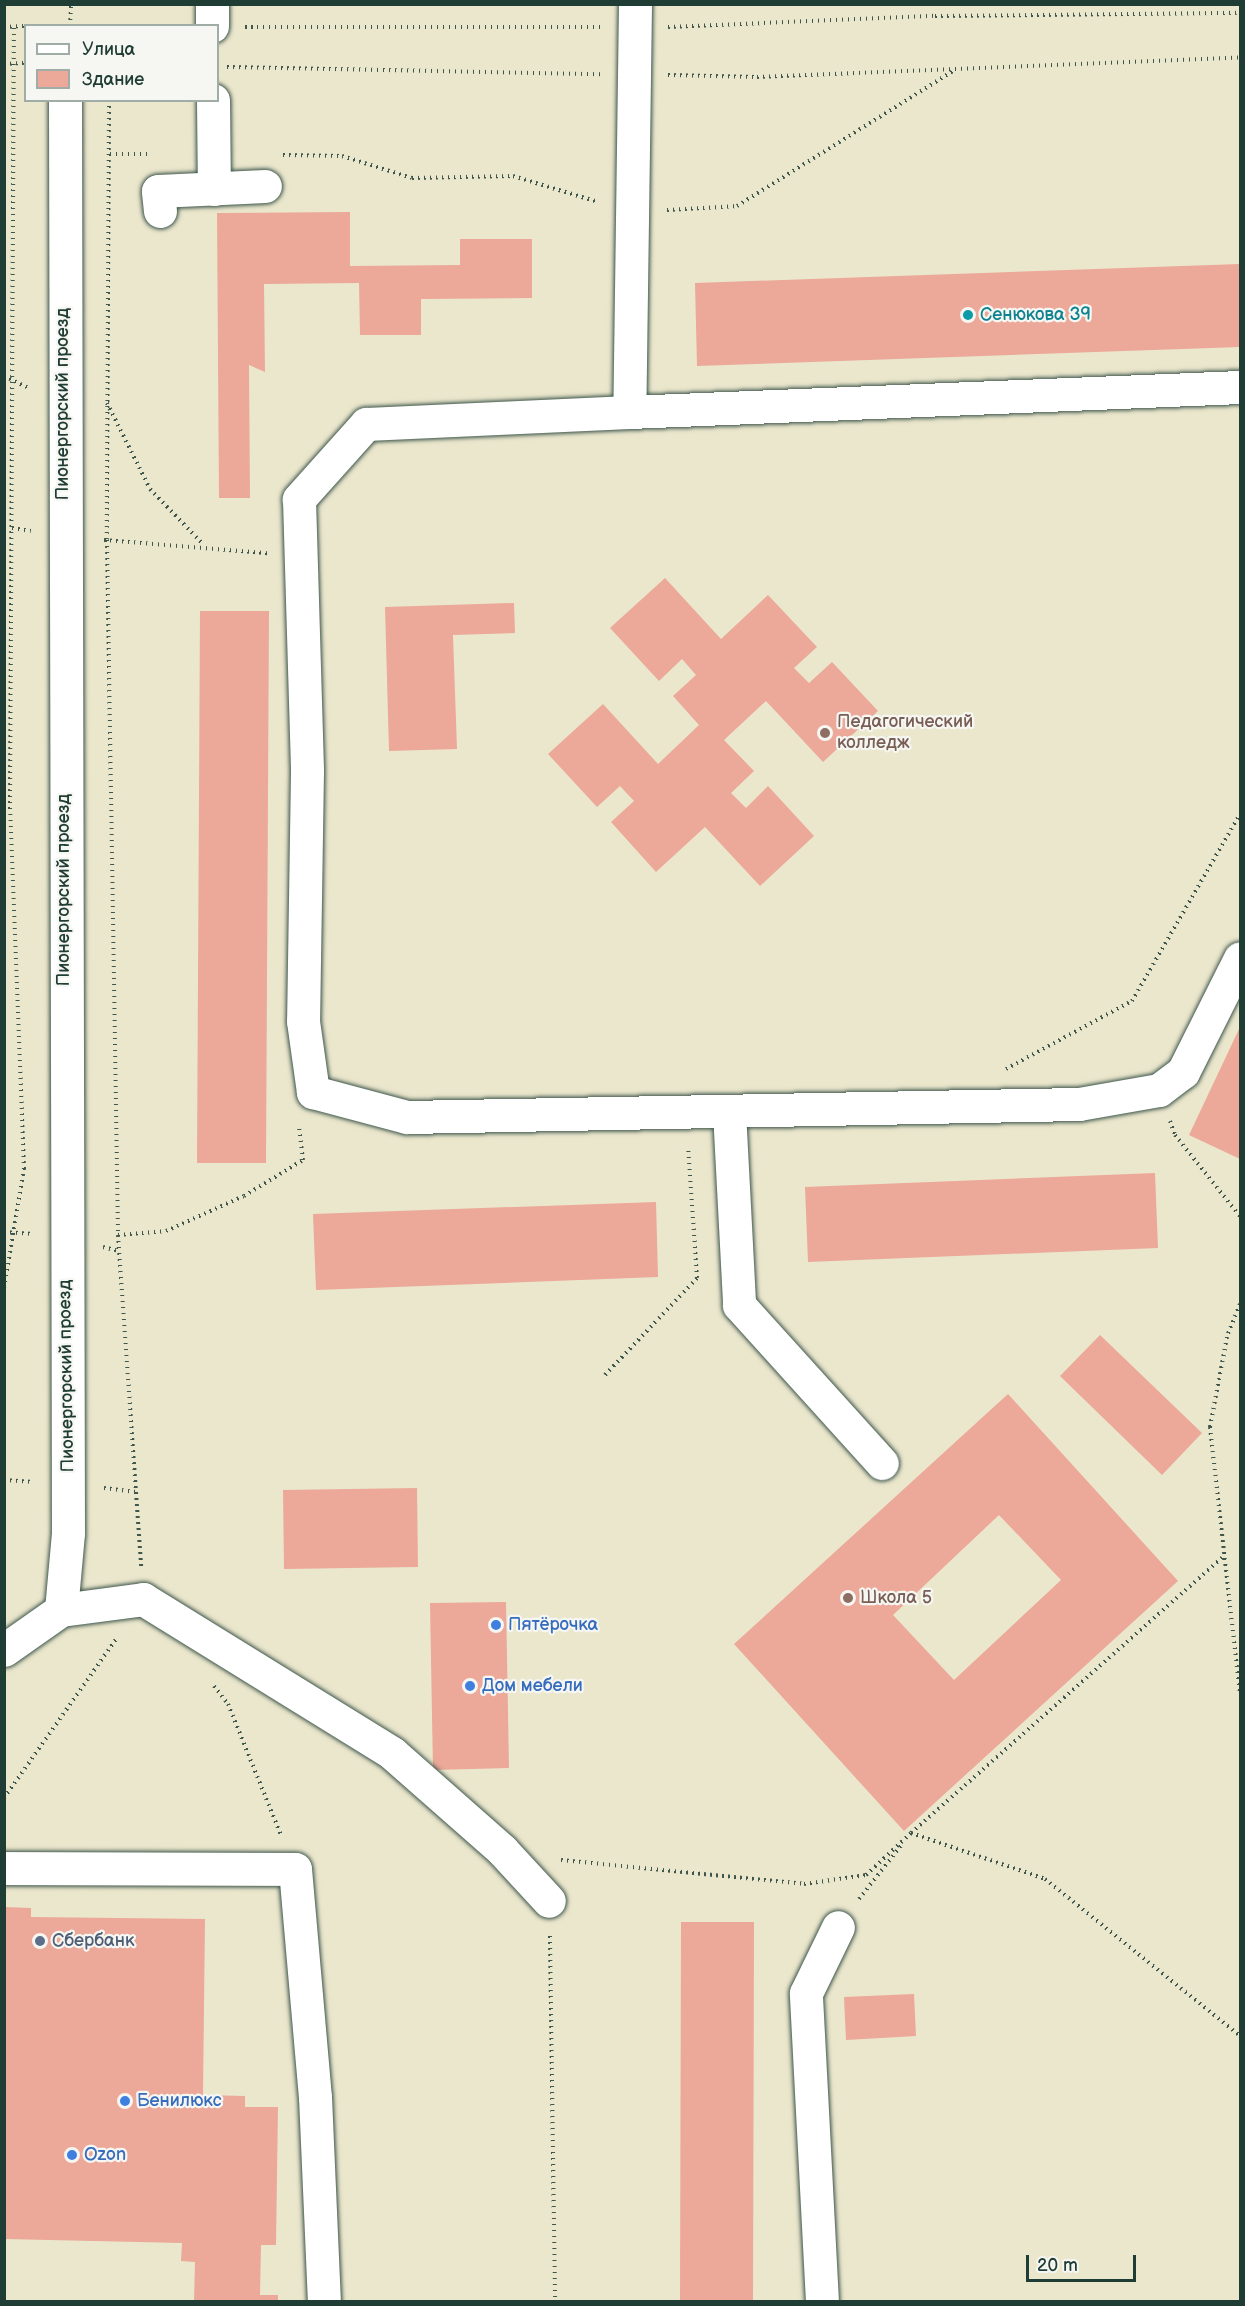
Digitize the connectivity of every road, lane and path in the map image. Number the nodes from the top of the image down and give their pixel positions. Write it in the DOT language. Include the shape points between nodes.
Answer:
graph roads {
  1 [pos="71,4"];
  2 [pos="212,4"];
  3 [pos="1240,13"];
  4 [pos="635,16"];
  5 [pos="70,24"];
  6 [pos="14,26"];
  7 [pos="24,26"];
  8 [pos="226,26"];
  9 [pos="4,27"];
  10 [pos="1240,58"];
  11 [pos="15,63"];
  12 [pos="24,63"];
  13 [pos="4,64"];
  14 [pos="219,67"];
  15 [pos="957,69"];
  16 [pos="631,74"];
  17 [pos="65,102"];
  18 [pos="110,102"];
  19 [pos="213,102"];
  20 [pos="110,154"];
  21 [pos="156,154"];
  22 [pos="268,171"];
  23 [pos="213,189"];
  24 [pos="160,211"];
  25 [pos="629,212"];
  26 [pos="1240,387"];
  27 [pos="107,402"];
  28 [pos="629,412"];
  29 [pos="12,528"];
  30 [pos="63,534"];
  31 [pos="107,540"];
  32 [pos="203,545"];
  33 [pos="304,557"];
  34 [pos="1240,958"];
  35 [pos="1159,1090"];
  36 [pos="729,1111"];
  37 [pos="303,1160"];
  38 [pos="1240,1216"];
  39 [pos="118,1235"];
  40 [pos="4,1288"];
  41 [pos="1240,1304"];
  42 [pos="882,1463"];
  43 [pos="1225,1555"];
  44 [pos="143,1599"];
  45 [pos="61,1610"];
  46 [pos="4,1650"];
  47 [pos="207,1678"];
  48 [pos="1240,1694"];
  49 [pos="4,1798"];
  50 [pos="910,1833"];
  51 [pos="565,1861"];
  52 [pos="4,1868"];
  53 [pos="295,1869"];
  54 [pos="549,1901"];
  55 [pos="838,1927"];
  56 [pos="1240,2036"];
  57 [pos="324,2301"];
  58 [pos="555,2301"];
  59 [pos="822,2301"];
  1 -- 5 [label="path"];
  2 -- 8 [label="street"];
  3 -- 4 [label="path"];
  4 -- 8 [label="path"];
  4 -- 16 [label="street"];
  6 -- 7 [label="path"];
  6 -- 9 [label="path"];
  6 -- 11 [label="path"];
  10 -- 15 [label="path"];
  11 -- 12 [label="path"];
  11 -- 13 [label="path"];
  11 -- 29 [label="path"];
  14 -- 16 [label="path"];
  15 -- 16 [label="path" via="757,77"];
  15 -- 25 [label="path" via="737,206"];
  16 -- 25 [label="street"];
  17 -- 30 [label="street, Пионергорский проезд"];
  18 -- 20 [label="path"];
  19 -- 23 [label="street"];
  20 -- 21 [label="path"];
  20 -- 27 [label="path"];
  22 -- 23 [label="street"];
  22 -- 25 [label="path" via="342,156 412,178 513,176"];
  23 -- 24 [label="street" via="159,191"];
  25 -- 28 [label="street"];
  26 -- 28 [label="street"];
  27 -- 31 [label="path"];
  27 -- 32 [label="path" via="150,489"];
  28 -- 33 [label="street" via="366,424 299,499"];
  29 -- 30 [label="path"];
  29 -- 40 [label="path" via="10,809 24,1169"];
  30 -- 31 [label="path"];
  30 -- 45 [label="street, Пионергорский проезд" via="68,1533"];
  31 -- 32 [label="path"];
  31 -- 39 [label="path"];
  32 -- 33 [label="path"];
  33 -- 36 [label="street" via="303,1021 313,1092 407,1117"];
  34 -- 35 [label="street" via="1188,1063"];
  35 -- 36 [label="street" via="1079,1104"];
  35 -- 38 [label="path" via="1175,1136"];
  36 -- 42 [label="street" via="739,1305"];
  37 -- 39 [label="path" via="244,1196 166,1231"];
  39 -- 44 [label="path"];
  41 -- 43 [label="path" via="1227,1337 1210,1427"];
  43 -- 48 [label="path"];
  43 -- 50 [label="path"];
  44 -- 45 [label="street"];
  44 -- 49 [label="path"];
  44 -- 54 [label="street" via="392,1753 502,1850"];
  45 -- 46 [label="street"];
  47 -- 53 [label="path" via="228,1704"];
  50 -- 51 [label="path" via="866,1875 804,1884"];
  50 -- 55 [label="path"];
  50 -- 56 [label="path" via="1045,1879"];
  52 -- 53 [label="street"];
  53 -- 57 [label="street" via="315,2097"];
  54 -- 58 [label="path"];
  55 -- 59 [label="street" via="806,1993"];
}
